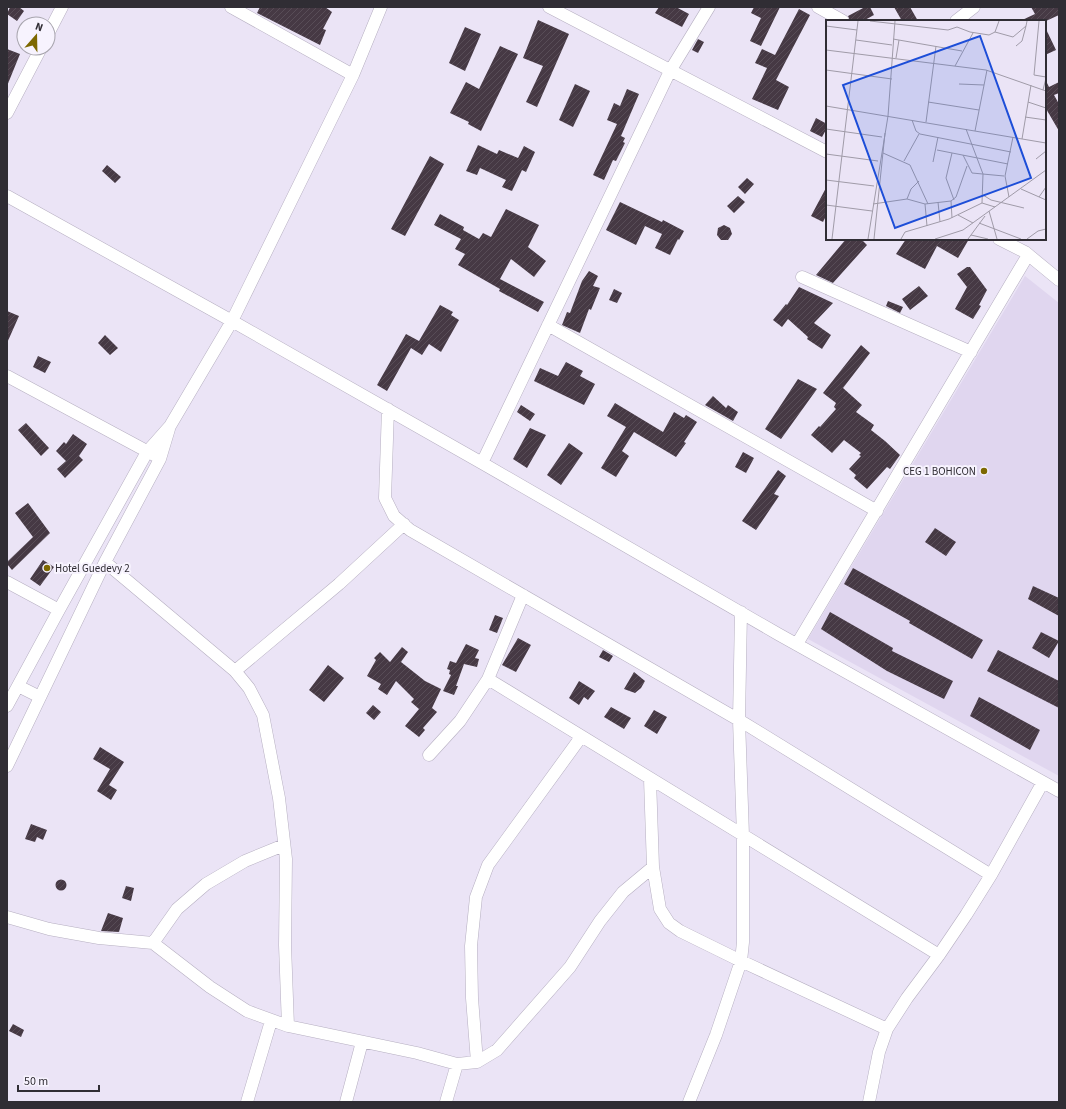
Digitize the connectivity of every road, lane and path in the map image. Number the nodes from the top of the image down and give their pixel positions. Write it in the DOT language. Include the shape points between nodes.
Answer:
graph roads {
  1 [pos="62,7"];
  2 [pos="231,7"];
  3 [pos="381,7"];
  4 [pos="549,7"];
  5 [pos="709,7"];
  6 [pos="818,7"];
  7 [pos="974,7"];
  8 [pos="56,19"];
  9 [pos="841,20"];
  10 [pos="957,20"];
  11 [pos="36,56"];
  12 [pos="670,71"];
  13 [pos="353,75"];
  14 [pos="7,113"];
  15 [pos="825,148"];
  16 [pos="7,196"];
  17 [pos="1001,240"];
  18 [pos="1028,255"];
  19 [pos="802,277"];
  20 [pos="1059,280"];
  21 [pos="232,321"];
  22 [pos="548,325"];
  23 [pos="970,352"];
  24 [pos="7,376"];
  25 [pos="388,409"];
  26 [pos="170,426"];
  27 [pos="147,452"];
  28 [pos="160,459"];
  29 [pos="482,462"];
  30 [pos="877,511"];
  31 [pos="404,524"];
  32 [pos="105,562"];
  33 [pos="7,582"];
  34 [pos="523,595"];
  35 [pos="59,610"];
  36 [pos="741,612"];
  37 [pos="797,644"];
  38 [pos="235,671"];
  39 [pos="488,679"];
  40 [pos="18,686"];
  41 [pos="40,697"];
  42 [pos="7,706"];
  43 [pos="738,720"];
  44 [pos="581,737"];
  45 [pos="429,756"];
  46 [pos="7,766"];
  47 [pos="650,779"];
  48 [pos="1043,782"];
  49 [pos="1059,791"];
  50 [pos="742,836"];
  51 [pos="284,845"];
  52 [pos="653,867"];
  53 [pos="991,875"];
  54 [pos="7,917"];
  55 [pos="153,943"];
  56 [pos="939,955"];
  57 [pos="741,961"];
  58 [pos="271,1021"];
  59 [pos="288,1026"];
  60 [pos="888,1029"];
  61 [pos="362,1042"];
  62 [pos="477,1062"];
  63 [pos="457,1064"];
  64 [pos="691,1101"];
  65 [pos="247,1102"];
  66 [pos="346,1102"];
  67 [pos="446,1102"];
  68 [pos="869,1102"];
  1 -- 8 [label="street"];
  2 -- 13 [label="street"];
  3 -- 13 [label="street"];
  4 -- 12 [label="street"];
  5 -- 12 [label="street"];
  6 -- 9 [label="street"];
  7 -- 10 [label="street"];
  11 -- 14 [label="street"];
  12 -- 15 [label="street"];
  12 -- 22 [label="street"];
  13 -- 21 [label="street"];
  16 -- 21 [label="street"];
  17 -- 18 [label="street"];
  18 -- 20 [label="street"];
  18 -- 23 [label="street"];
  19 -- 23 [label="street"];
  21 -- 25 [label="street"];
  21 -- 26 [label="street"];
  22 -- 29 [label="street"];
  22 -- 30 [label="street"];
  23 -- 30 [label="street"];
  24 -- 27 [label="street"];
  25 -- 29 [label="street"];
  25 -- 31 [label="street" via="385,498 394,516"];
  26 -- 27 [label="street"];
  26 -- 28 [label="street"];
  27 -- 28 [label="street"];
  27 -- 35 [label="street"];
  28 -- 32 [label="street"];
  29 -- 36 [label="street"];
  30 -- 37 [label="street"];
  31 -- 34 [label="street" via="410,530"];
  31 -- 38 [label="street" via="339,584"];
  32 -- 38 [label="street"];
  32 -- 41 [label="street"];
  33 -- 35 [label="street"];
  34 -- 39 [label="street"];
  34 -- 43 [label="street"];
  35 -- 40 [label="street"];
  36 -- 37 [label="street"];
  36 -- 43 [label="street"];
  37 -- 48 [label="street"];
  38 -- 51 [label="street" via="249,688 263,715 279,798"];
  39 -- 44 [label="street"];
  39 -- 45 [label="street" via="460,721"];
  40 -- 41 [label="street"];
  40 -- 42 [label="street"];
  41 -- 46 [label="street"];
  43 -- 50 [label="street"];
  43 -- 53 [label="street"];
  44 -- 47 [label="street"];
  44 -- 62 [label="street" via="488,865 476,897 470,946"];
  47 -- 50 [label="street"];
  47 -- 52 [label="street"];
  48 -- 49 [label="street"];
  48 -- 53 [label="street"];
  50 -- 56 [label="street"];
  50 -- 57 [label="street"];
  51 -- 55 [label="street" via="245,861 206,884 177,909"];
  51 -- 59 [label="street"];
  52 -- 57 [label="street" via="660,909 669,923"];
  52 -- 62 [label="street" via="623,892 600,921 570,967 497,1050"];
  53 -- 56 [label="street"];
  54 -- 55 [label="street" via="49,929 99,938"];
  55 -- 58 [label="street" via="210,987 247,1011"];
  56 -- 60 [label="street"];
  57 -- 60 [label="street"];
  57 -- 64 [label="street"];
  58 -- 59 [label="street"];
  58 -- 65 [label="street"];
  59 -- 61 [label="street"];
  60 -- 68 [label="street" via="879,1052"];
  61 -- 63 [label="street"];
  61 -- 66 [label="street"];
  62 -- 63 [label="street"];
  63 -- 67 [label="street"];
}
